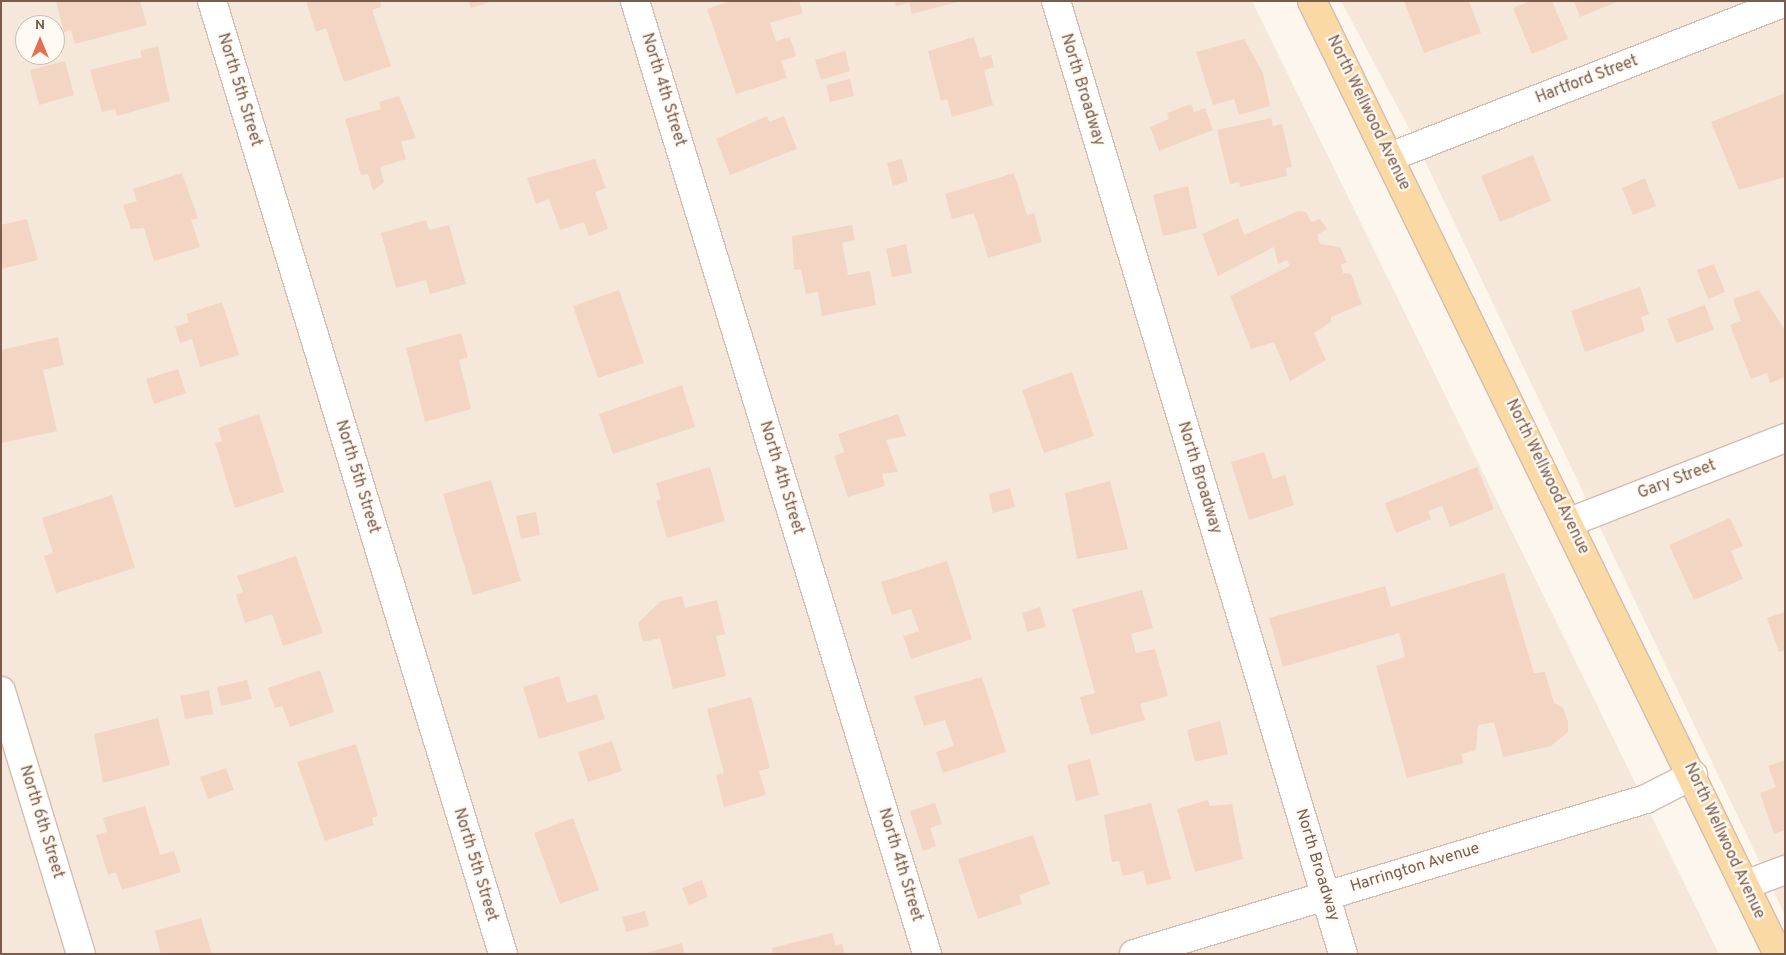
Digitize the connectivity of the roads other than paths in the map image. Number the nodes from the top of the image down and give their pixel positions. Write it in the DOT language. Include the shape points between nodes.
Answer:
graph roads {
  1 [pos="212,1"];
  2 [pos="635,1"];
  3 [pos="1056,1"];
  4 [pos="1312,1"];
  5 [pos="1785,2"];
  6 [pos="1390,157"];
  7 [pos="1785,438"];
  8 [pos="1570,522"];
  9 [pos="1,691"];
  10 [pos="1693,775"];
  11 [pos="1785,870"];
  12 [pos="1745,885"];
  13 [pos="1326,895"];
  14 [pos="82,954"];
  15 [pos="503,954"];
  16 [pos="927,954"];
  17 [pos="1134,954"];
  18 [pos="1343,954"];
  19 [pos="1778,954"];
  1 -- 15 [label="street, North 5th Street"];
  2 -- 16 [label="street, North 4th Street"];
  3 -- 13 [label="street, North Broadway"];
  4 -- 6 [label="main road, North Wellwood Avenue"];
  5 -- 6 [label="street, Hartford Street"];
  6 -- 8 [label="main road, North Wellwood Avenue"];
  7 -- 8 [label="street, Gary Street"];
  8 -- 10 [label="main road, North Wellwood Avenue"];
  9 -- 14 [label="street, North 6th Street"];
  10 -- 12 [label="main road, North Wellwood Avenue"];
  10 -- 13 [label="street, Harrington Avenue" via="1646,799"];
  11 -- 12 [label="street"];
  12 -- 19 [label="main road, North Wellwood Avenue"];
  13 -- 17 [label="street, Harrington Avenue"];
  13 -- 18 [label="street, North Broadway"];
}
